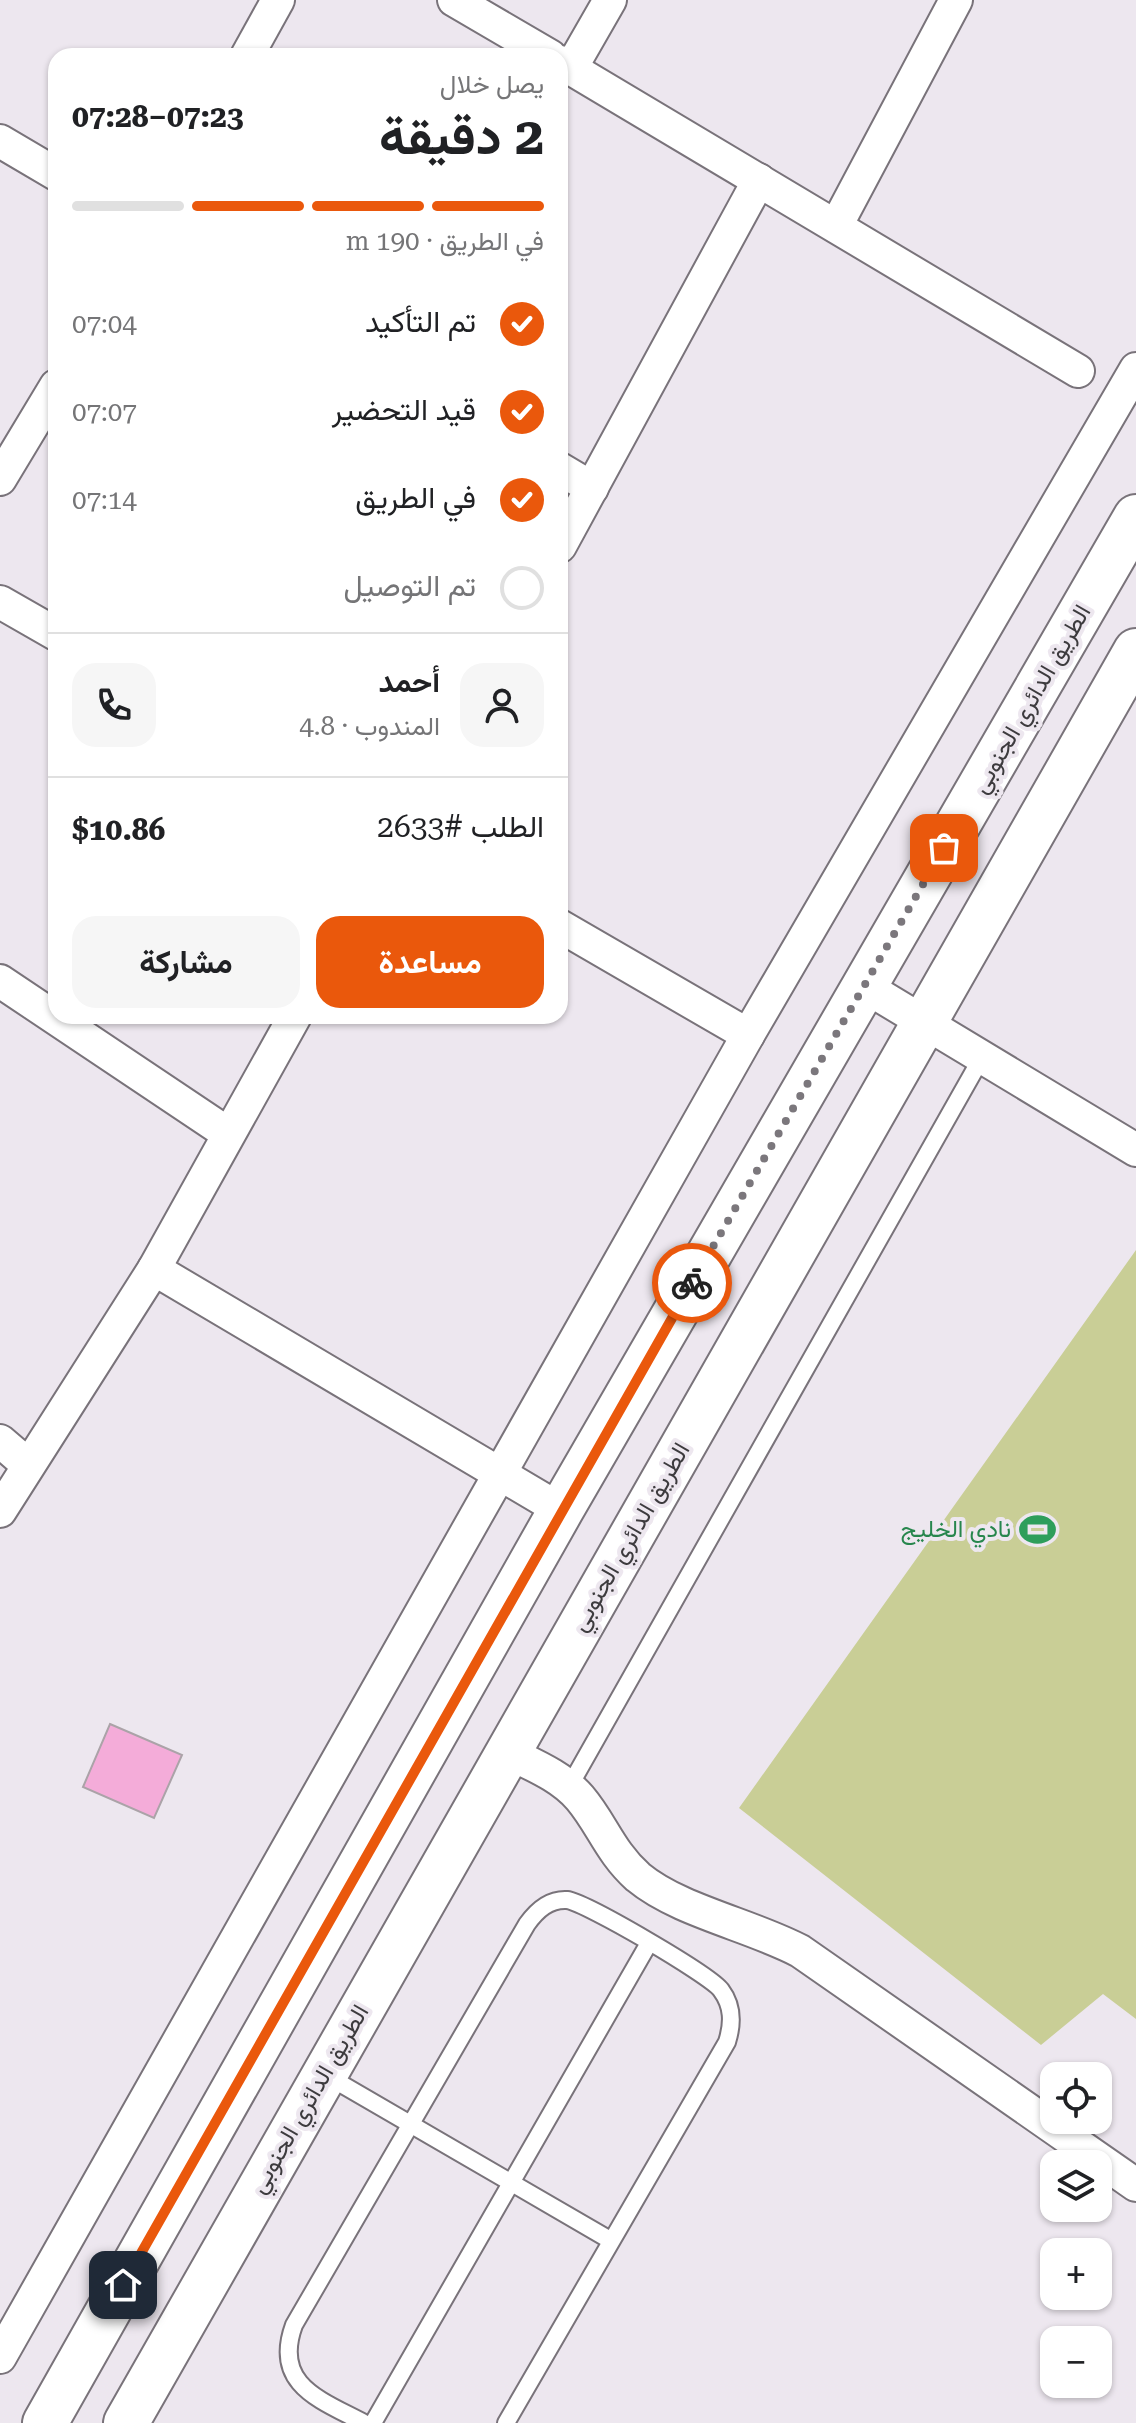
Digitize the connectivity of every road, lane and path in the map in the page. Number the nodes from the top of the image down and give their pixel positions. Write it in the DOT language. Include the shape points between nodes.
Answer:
graph roads {
  1 [pos="278,0"];
  2 [pos="454,0"];
  3 [pos="610,0"];
  4 [pos="956,0"];
  5 [pos="251,48"];
  6 [pos="536,48"];
  7 [pos="568,52"];
  8 [pos="568,67"];
  9 [pos="0,141"];
  10 [pos="48,169"];
  11 [pos="759,180"];
  12 [pos="836,226"];
  13 [pos="1136,369"];
  14 [pos="1078,371"];
  15 [pos="48,399"];
  16 [pos="568,474"];
  17 [pos="0,479"];
  18 [pos="592,488"];
  19 [pos="1136,517"];
  20 [pos="568,532"];
  21 [pos="0,602"];
  22 [pos="48,629"];
  23 [pos="1136,651"];
  24 [pos="568,931"];
  25 [pos="0,981"];
  26 [pos="864,986"];
  27 [pos="48,1013"];
  28 [pos="923,1022"];
  29 [pos="64,1024"];
  30 [pos="290,1024"];
  31 [pos="748,1035"];
  32 [pos="982,1057"];
  33 [pos="227,1133"];
  34 [pos="1136,1150"];
  35 [pos="154,1269"];
  36 [pos="0,1441"];
  37 [pos="28,1465"];
  38 [pos="500,1474"];
  39 [pos="561,1510"];
  40 [pos="0,1511"];
  41 [pos="507,1752"];
  42 [pos="569,1787"];
  43 [pos="649,1943"];
  44 [pos="323,2074"];
  45 [pos="410,2124"];
  46 [pos="511,2183"];
  47 [pos="1136,2185"];
  48 [pos="610,2240"];
  49 [pos="0,2357"];
  50 [pos="45,2423"];
  51 [pos="126,2423"];
  52 [pos="364,2423"];
  53 [pos="373,2423"];
  54 [pos="506,2423"];
  1 -- 5 [label="street"];
  2 -- 6 [label="street"];
  3 -- 7 [label="street"];
  4 -- 12 [label="street"];
  8 -- 11 [label="street"];
  9 -- 10 [label="street"];
  11 -- 12 [label="street"];
  11 -- 18 [label="street"];
  12 -- 14 [label="street"];
  13 -- 31 [label="street"];
  15 -- 17 [label="street"];
  16 -- 18 [label="street"];
  18 -- 20 [label="street"];
  19 -- 26 [label="main road, الطريق الدائري الجنوبي"];
  21 -- 22 [label="street"];
  23 -- 28 [label="main road, الطريق الدائري الجنوبي"];
  24 -- 31 [label="street"];
  25 -- 27 [label="street"];
  26 -- 28 [label="street"];
  26 -- 39 [label="main road, الطريق الدائري الجنوبي"];
  28 -- 32 [label="street"];
  28 -- 41 [label="main road, الطريق الدائري الجنوبي"];
  29 -- 33 [label="street"];
  30 -- 33 [label="street"];
  31 -- 38 [label="street"];
  32 -- 34 [label="street"];
  32 -- 42 [label="lane"];
  33 -- 35 [label="street"];
  35 -- 37 [label="street"];
  35 -- 38 [label="street"];
  36 -- 37 [label="street"];
  37 -- 40 [label="street"];
  38 -- 39 [label="street"];
  38 -- 49 [label="street"];
  39 -- 50 [label="main road, الطريق الدائري الجنوبي"];
  41 -- 42 [label="street"];
  41 -- 44 [label="main road, الطريق الدائري الجنوبي"];
  42 -- 47 [label="street" via="616,1855 639,1878 666,1896 800,1951"];
  43 -- 45 [label="lane" via="578,1903 566,1900 543,1906 527,1924"];
  43 -- 46 [label="lane"];
  43 -- 48 [label="lane" via="719,1986 731,2013 731,2028"];
  44 -- 45 [label="lane"];
  44 -- 51 [label="main road, الطريق الدائري الجنوبي"];
  45 -- 46 [label="lane"];
  45 -- 52 [label="lane" via="288,2341 292,2372 301,2386"];
  46 -- 48 [label="lane"];
  46 -- 53 [label="lane"];
  48 -- 54 [label="lane"];
}
